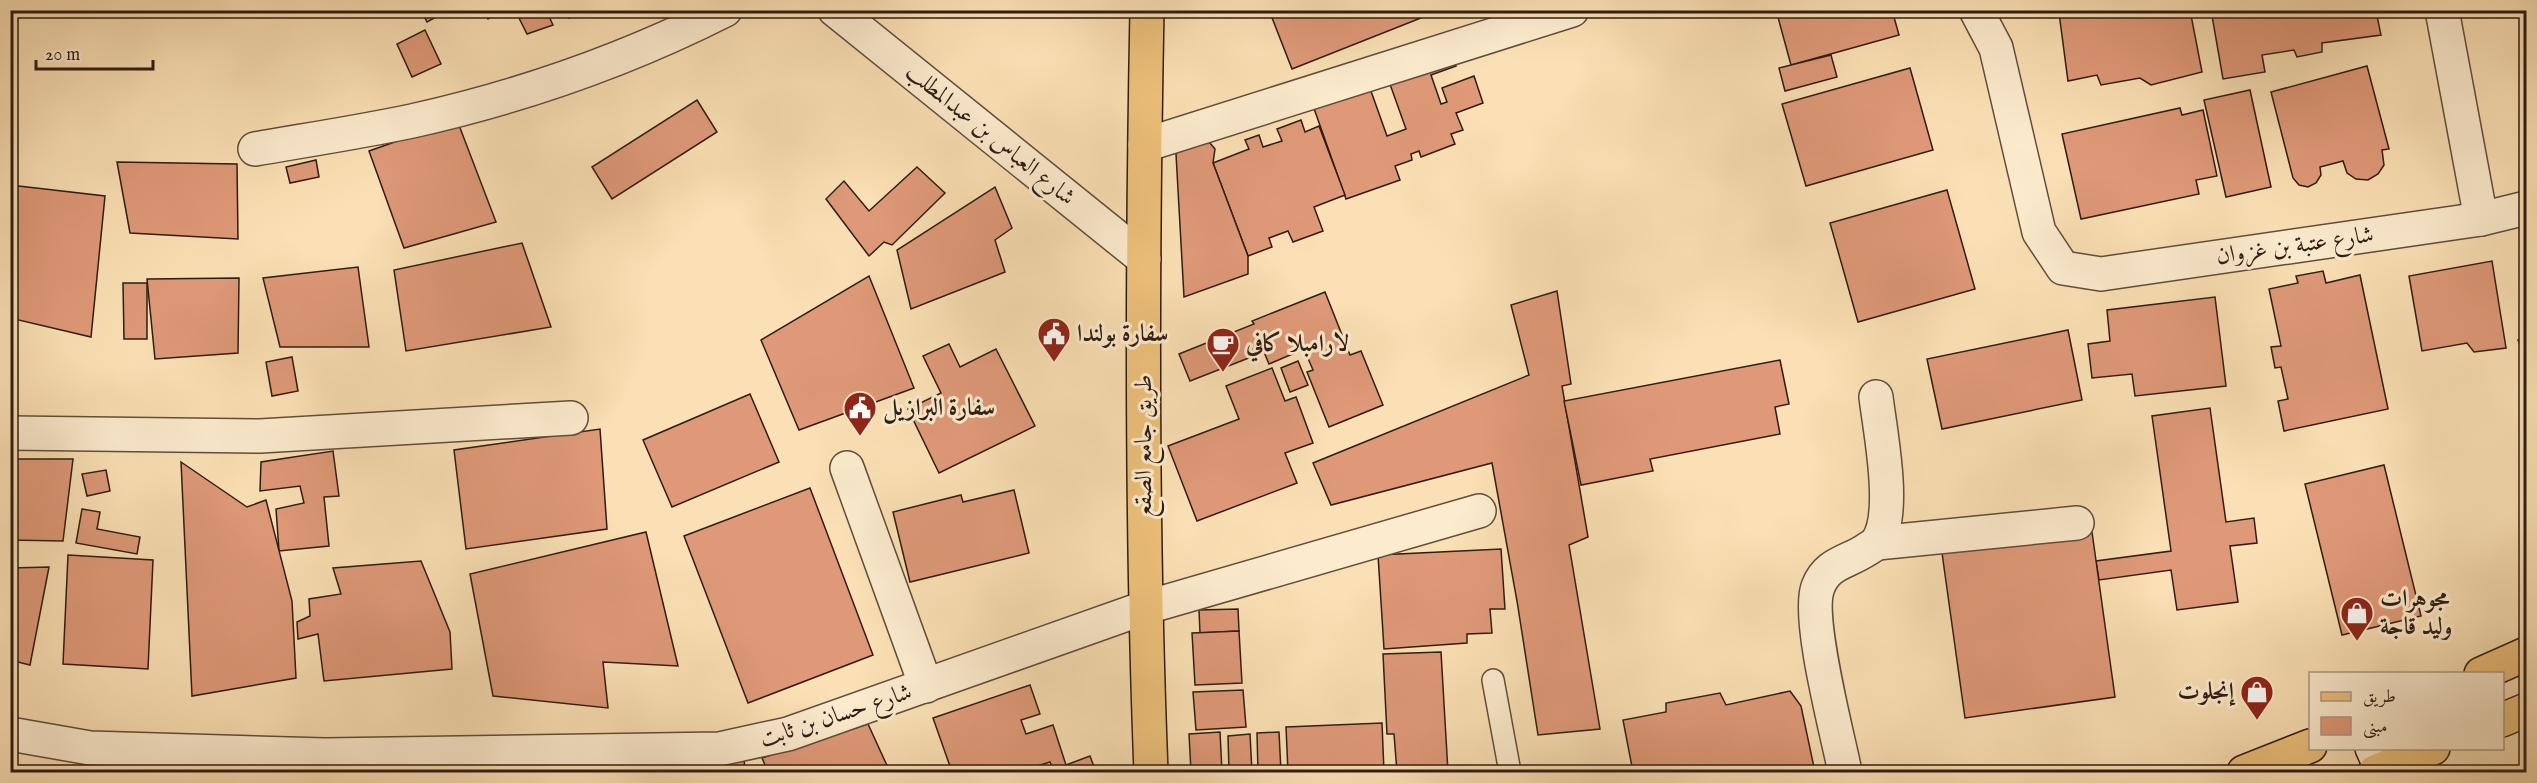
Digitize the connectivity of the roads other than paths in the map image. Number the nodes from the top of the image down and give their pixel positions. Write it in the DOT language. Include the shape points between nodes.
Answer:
graph roads {
  1 [pos="725,10"];
  2 [pos="835,10"];
  3 [pos="1147,10"];
  4 [pos="1572,10"];
  5 [pos="1976,10"];
  6 [pos="2442,10"];
  7 [pos="1145,145"];
  8 [pos="255,149"];
  9 [pos="2526,208"];
  10 [pos="2481,219"];
  11 [pos="1144,258"];
  12 [pos="1876,397"];
  13 [pos="571,418"];
  14 [pos="10,433"];
  15 [pos="847,468"];
  16 [pos="1479,511"];
  17 [pos="2078,523"];
  18 [pos="1876,543"];
  19 [pos="1144,608"];
  20 [pos="2526,654"];
  21 [pos="2486,672"];
  22 [pos="1493,680"];
  23 [pos="926,686"];
  24 [pos="2526,710"];
  25 [pos="2504,719"];
  26 [pos="10,734"];
  27 [pos="2309,746"];
  28 [pos="2427,750"];
  29 [pos="89,760"];
  30 [pos="645,762"];
  31 [pos="325,764"];
  32 [pos="2378,766"];
  33 [pos="1151,772"];
  34 [pos="1510,772"];
  35 [pos="1845,772"];
  36 [pos="2244,772"];
  1 -- 8 [label="street" via="668,39 503,98 412,121"];
  2 -- 11 [label="street, شارع العباس بن عبدالمطلب"];
  3 -- 7 [label="main road, طريق جامع الصقع"];
  4 -- 7 [label="street"];
  5 -- 10 [label="street, شارع عتبة بن غزوان" via="1996,48 2039,232 2063,268 2101,274"];
  6 -- 10 [label="street"];
  7 -- 11 [label="main road, طريق جامع الصقع"];
  9 -- 10 [label="street, شارع عتبة بن غزوان"];
  11 -- 19 [label="main road, طريق جامع الصقع"];
  12 -- 18 [label="street" via="1887,502 1883,529"];
  13 -- 14 [label="street" via="260,436"];
  15 -- 23 [label="street"];
  16 -- 19 [label="street, شارع حسان بن ثابت"];
  17 -- 18 [label="street"];
  18 -- 35 [label="street" via="1827,569 1816,589 1816,632"];
  19 -- 23 [label="street, شارع حسان بن ثابت"];
  19 -- 33 [label="main road, طريق جامع الصقع"];
  20 -- 21 [label="main road"];
  22 -- 34 [label="lane"];
  23 -- 30 [label="street, شارع حسان بن ثابت" via="788,734"];
  24 -- 25 [label="main road"];
  26 -- 29 [label="street, شارع حسان بن ثابت"];
  27 -- 36 [label="main road"];
  28 -- 32 [label="main road"];
  29 -- 31 [label="street, شارع حسان بن ثابت"];
  30 -- 31 [label="street, شارع حسان بن ثابت"];
}
